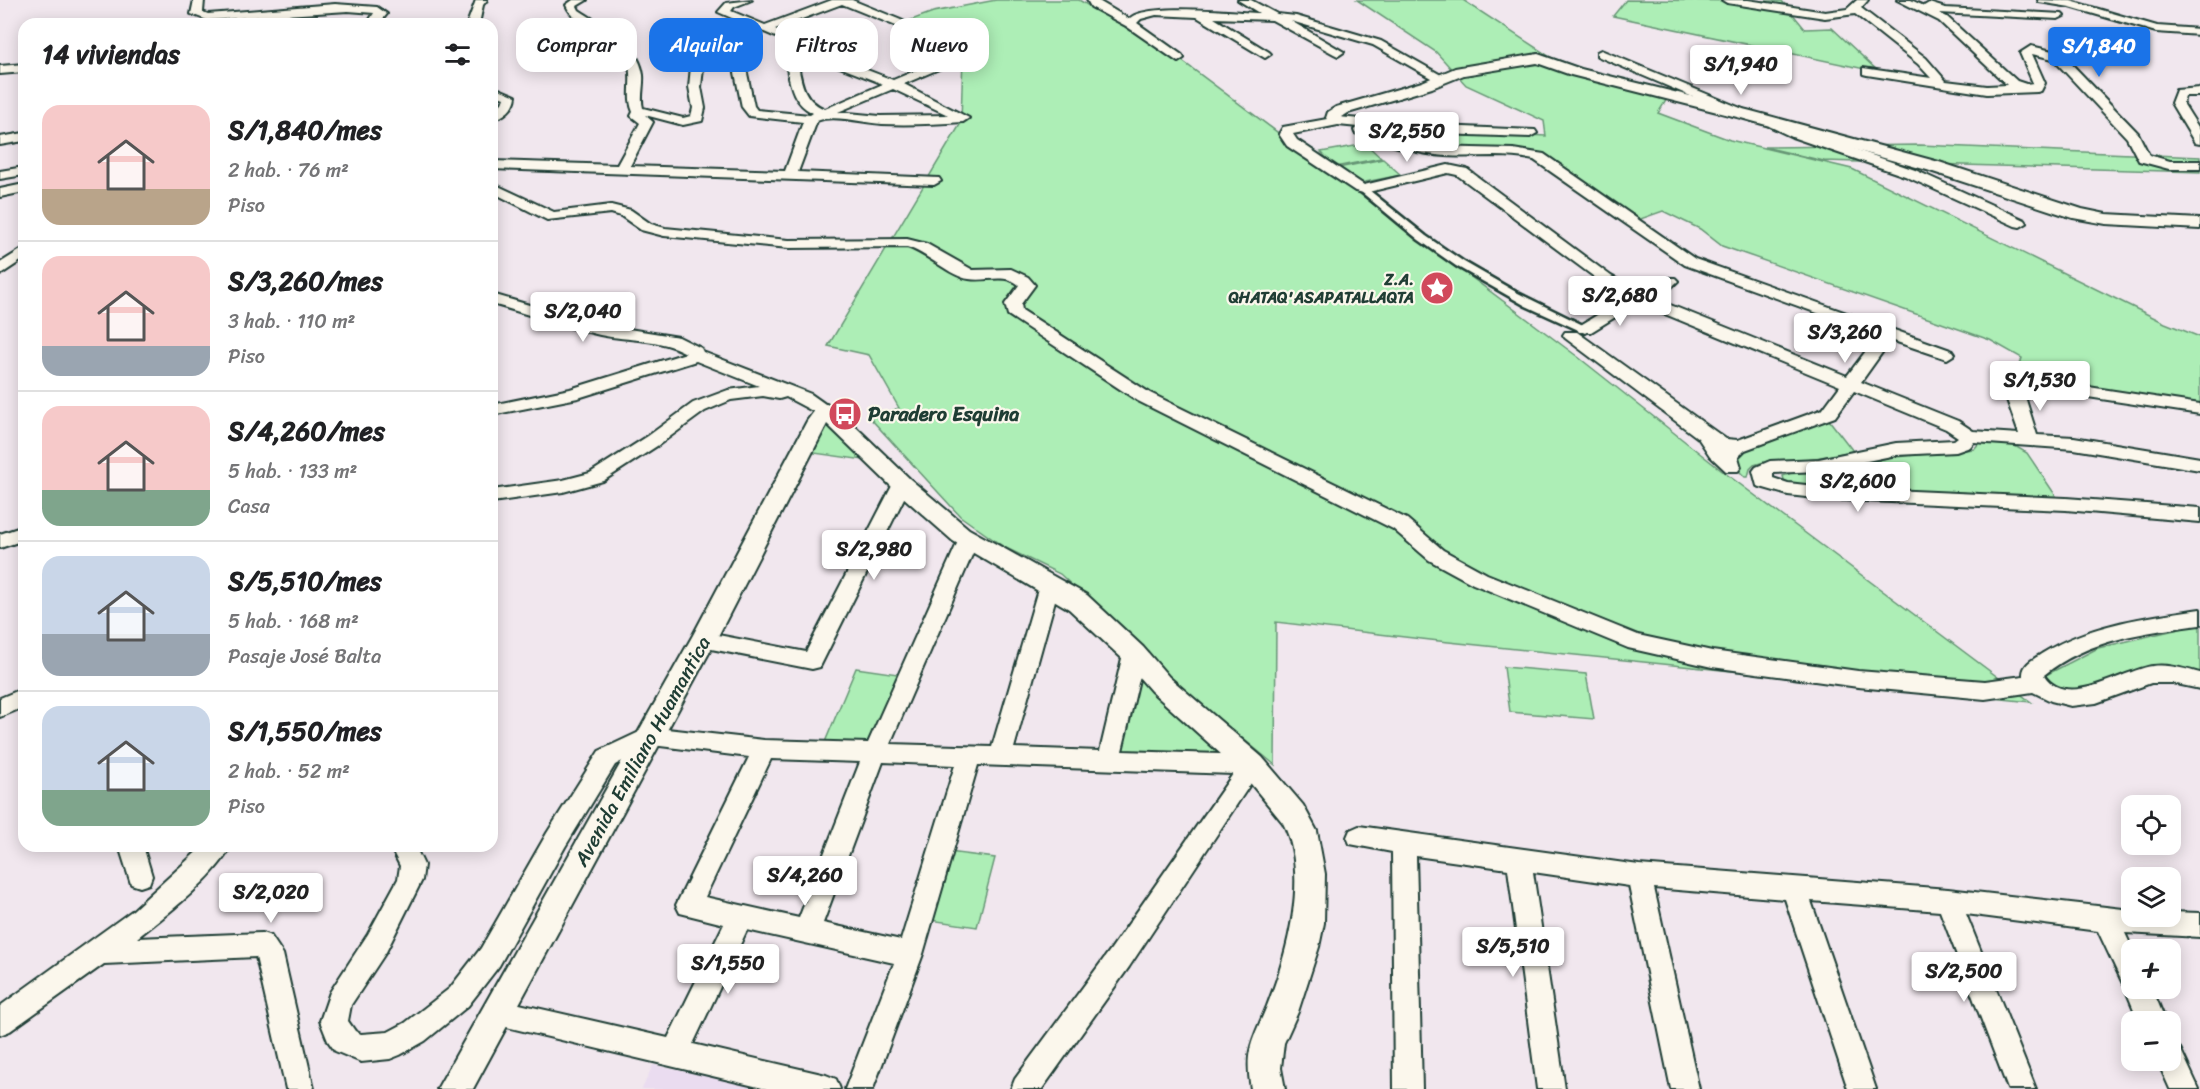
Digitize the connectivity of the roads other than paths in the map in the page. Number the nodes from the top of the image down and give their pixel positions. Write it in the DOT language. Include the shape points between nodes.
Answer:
graph roads {
  1 [pos="199,0"];
  2 [pos="290,0"];
  3 [pos="482,0"];
  4 [pos="582,0"];
  5 [pos="747,0"];
  6 [pos="842,0"];
  7 [pos="1092,0"];
  8 [pos="1244,0"];
  9 [pos="1727,0"];
  10 [pos="1902,0"];
  11 [pos="1916,0"];
  12 [pos="2043,0"];
  13 [pos="1859,4"];
  14 [pos="348,9"];
  15 [pos="1197,12"];
  16 [pos="1270,15"];
  17 [pos="2058,16"];
  18 [pos="378,18"];
  19 [pos="474,18"];
  20 [pos="1130,24"];
  21 [pos="764,29"];
  22 [pos="2200,32"];
  23 [pos="775,33"];
  24 [pos="1338,52"];
  25 [pos="1265,54"];
  26 [pos="1601,54"];
  27 [pos="1178,58"];
  28 [pos="18,68"];
  29 [pos="0,70"];
  30 [pos="1867,71"];
  31 [pos="794,72"];
  32 [pos="863,72"];
  33 [pos="1442,79"];
  34 [pos="893,84"];
  35 [pos="1942,84"];
  36 [pos="2025,88"];
  37 [pos="498,92"];
  38 [pos="2200,92"];
  39 [pos="498,112"];
  40 [pos="639,112"];
  41 [pos="1745,114"];
  42 [pos="817,116"];
  43 [pos="1338,121"];
  44 [pos="1774,123"];
  45 [pos="1530,133"];
  46 [pos="18,137"];
  47 [pos="2200,140"];
  48 [pos="0,141"];
  49 [pos="498,165"];
  50 [pos="2200,165"];
  51 [pos="622,168"];
  52 [pos="18,172"];
  53 [pos="0,175"];
  54 [pos="790,175"];
  55 [pos="934,181"];
  56 [pos="18,189"];
  57 [pos="1364,189"];
  58 [pos="498,190"];
  59 [pos="0,193"];
  60 [pos="2020,223"];
  61 [pos="2200,224"];
  62 [pos="18,256"];
  63 [pos="0,270"];
  64 [pos="1670,281"];
  65 [pos="1642,299"];
  66 [pos="498,301"];
  67 [pos="1578,332"];
  68 [pos="1887,334"];
  69 [pos="1947,354"];
  70 [pos="695,355"];
  71 [pos="1852,385"];
  72 [pos="815,404"];
  73 [pos="498,409"];
  74 [pos="2200,409"];
  75 [pos="1966,436"];
  76 [pos="2030,439"];
  77 [pos="2200,464"];
  78 [pos="902,484"];
  79 [pos="498,495"];
  80 [pos="2200,515"];
  81 [pos="18,534"];
  82 [pos="969,539"];
  83 [pos="0,541"];
  84 [pos="1049,586"];
  85 [pos="2200,617"];
  86 [pos="703,640"];
  87 [pos="1134,654"];
  88 [pos="2200,681"];
  89 [pos="2037,683"];
  90 [pos="18,700"];
  91 [pos="0,708"];
  92 [pos="650,736"];
  93 [pos="764,749"];
  94 [pos="875,753"];
  95 [pos="969,756"];
  96 [pos="999,757"];
  97 [pos="1109,760"];
  98 [pos="1252,765"];
  99 [pos="1359,837"];
  100 [pos="1404,845"];
  101 [pos="133,852"];
  102 [pos="214,852"];
  103 [pos="405,852"];
  104 [pos="1519,860"];
  105 [pos="140,876"];
  106 [pos="1640,876"];
  107 [pos="1794,888"];
  108 [pos="1948,900"];
  109 [pos="740,918"];
  110 [pos="2106,920"];
  111 [pos="2200,925"];
  112 [pos="807,930"];
  113 [pos="100,952"];
  114 [pos="2121,952"];
  115 [pos="910,954"];
  116 [pos="498,1012"];
  117 [pos="0,1022"];
  118 [pos="675,1053"];
  119 [pos="2176,1071"];
  120 [pos="300,1089"];
  121 [pos="454,1089"];
  122 [pos="826,1089"];
  123 [pos="859,1089"];
  124 [pos="1025,1089"];
  125 [pos="1268,1089"];
  126 [pos="1408,1089"];
  127 [pos="1551,1089"];
  128 [pos="1685,1089"];
  129 [pos="1862,1089"];
  130 [pos="2022,1089"];
  131 [pos="2185,1089"];
  1 -- 14 [label="street" via="197,15 207,17"];
  2 -- 14 [label="street"];
  3 -- 19 [label="street"];
  4 -- 40 [label="street" via="571,5 574,12 614,40 635,63 634,103"];
  5 -- 21 [label="street" via="730,5 724,12"];
  6 -- 21 [label="street"];
  6 -- 34 [label="street" via="970,52"];
  7 -- 20 [label="street"];
  8 -- 16 [label="street"];
  9 -- 13 [label="street" via="1825,15 1844,14"];
  10 -- 36 [label="street" via="1943,19 2013,84"];
  11 -- 17 [label="street" via="1944,11"];
  12 -- 22 [label="street" via="2071,4 2156,30"];
  13 -- 35 [label="street"];
  14 -- 18 [label="street" via="377,10 381,14"];
  15 -- 16 [label="street"];
  15 -- 20 [label="street" via="1145,13"];
  15 -- 25 [label="street"];
  16 -- 24 [label="street"];
  16 -- 33 [label="street" via="1377,44"];
  20 -- 27 [label="street"];
  21 -- 23 [label="street"];
  26 -- 41 [label="street"];
  28 -- 29 [label="street"];
  30 -- 35 [label="street"];
  31 -- 42 [label="street" via="801,98"];
  32 -- 34 [label="street"];
  33 -- 41 [label="street" via="1460,71 1538,58 1609,81"];
  33 -- 43 [label="street" via="1342,110 1334,114"];
  34 -- 42 [label="street"];
  34 -- 42 [label="street" via="963,118 921,122"];
  35 -- 36 [label="street" via="1987,90"];
  36 -- 50 [label="street" via="2037,88 2039,83 2026,53 2051,52 2133,136 2144,158 2169,165"];
  37 -- 39 [label="street" via="510,96 508,105"];
  38 -- 47 [label="street" via="2180,93 2177,102"];
  40 -- 42 [label="street" via="652,111 679,122 697,118 698,56 719,47 736,50 748,107 753,113"];
  40 -- 51 [label="street" via="637,116 647,122"];
  41 -- 44 [label="street"];
  42 -- 54 [label="street"];
  43 -- 45 [label="street"];
  43 -- 57 [label="street" via="1288,130 1286,134 1292,143 1355,188"];
  43 -- 68 [label="street" via="1432,152 1519,153 1539,157 1690,262"];
  44 -- 60 [label="street" via="1910,173"];
  44 -- 61 [label="street" via="1933,166 2079,214"];
  46 -- 48 [label="street"];
  49 -- 51 [label="street"];
  51 -- 54 [label="street"];
  52 -- 53 [label="street"];
  54 -- 55 [label="street"];
  56 -- 59 [label="street"];
  57 -- 65 [label="street" via="1454,169 1606,279"];
  57 -- 67 [label="street" via="1474,274"];
  58 -- 89 [label="street" via="552,217 611,209 664,232 789,244 907,243 922,247 970,275 1011,274 1027,285 1013,304 1014,312 1144,397 1400,524 1436,555 1480,579 1635,642 1712,659 1858,679 1984,690"];
  62 -- 63 [label="street"];
  64 -- 65 [label="street"];
  65 -- 67 [label="street"];
  65 -- 71 [label="street"];
  66 -- 70 [label="street" via="602,331 666,338 686,345"];
  67 -- 71 [label="street" via="1706,435 1732,467 1728,455 1739,446 1829,413"];
  68 -- 69 [label="street"];
  68 -- 71 [label="street"];
  70 -- 72 [label="street"];
  70 -- 73 [label="street" via="619,381"];
  71 -- 75 [label="street" via="1952,425"];
  72 -- 78 [label="street"];
  72 -- 79 [label="street" via="763,391 728,395 699,407 596,477"];
  72 -- 86 [label="street, Avenida Emiliano Huamantica" via="818,421"];
  74 -- 76 [label="street" via="2018,381 2013,391"];
  75 -- 76 [label="street"];
  75 -- 80 [label="street" via="1964,443 1956,446 1896,449 1819,465 1770,467 1761,476 1764,482 1788,489 1824,493 2066,504"];
  76 -- 77 [label="street"];
  78 -- 82 [label="street"];
  78 -- 86 [label="street" via="812,661"];
  81 -- 83 [label="street"];
  82 -- 84 [label="street"];
  82 -- 94 [label="street"];
  84 -- 87 [label="street" via="1078,602"];
  84 -- 96 [label="street"];
  85 -- 89 [label="street" via="2092,637 2036,668 2032,672"];
  86 -- 92 [label="street, Avenida Emiliano Huamantica"];
  87 -- 97 [label="street"];
  87 -- 98 [label="street" via="1160,684"];
  88 -- 89 [label="street" via="2144,675 2078,698 2057,696"];
  90 -- 91 [label="street"];
  92 -- 93 [label="street"];
  92 -- 103 [label="street" via="607,758 490,957 459,997 415,1032 390,1045 361,1048 345,1041 334,1021 339,1001 377,944 410,880 412,865"];
  92 -- 116 [label="street, Avenida Emiliano Huamantica"];
  93 -- 94 [label="street"];
  93 -- 109 [label="street" via="689,905"];
  94 -- 95 [label="street"];
  94 -- 112 [label="street"];
  95 -- 96 [label="street"];
  95 -- 115 [label="street"];
  96 -- 97 [label="street"];
  97 -- 98 [label="street"];
  98 -- 124 [label="street"];
  98 -- 125 [label="street" via="1288,807 1302,831 1310,874 1303,947 1267,1041 1264,1068"];
  99 -- 100 [label="street"];
  100 -- 104 [label="street"];
  100 -- 126 [label="street"];
  101 -- 105 [label="street"];
  102 -- 113 [label="street" via="193,876"];
  104 -- 106 [label="street"];
  104 -- 127 [label="street"];
  106 -- 107 [label="street"];
  106 -- 128 [label="street"];
  107 -- 108 [label="street"];
  107 -- 129 [label="street"];
  108 -- 110 [label="street"];
  108 -- 130 [label="street"];
  109 -- 112 [label="street"];
  109 -- 118 [label="street"];
  110 -- 111 [label="street"];
  110 -- 114 [label="street"];
  112 -- 115 [label="street"];
  113 -- 117 [label="street"];
  113 -- 120 [label="street" via="262,945 270,954"];
  115 -- 123 [label="street"];
  116 -- 118 [label="street"];
  116 -- 121 [label="street, Avenida Emiliano Huamantica"];
  118 -- 122 [label="street"];
  119 -- 131 [label="street"];
}
